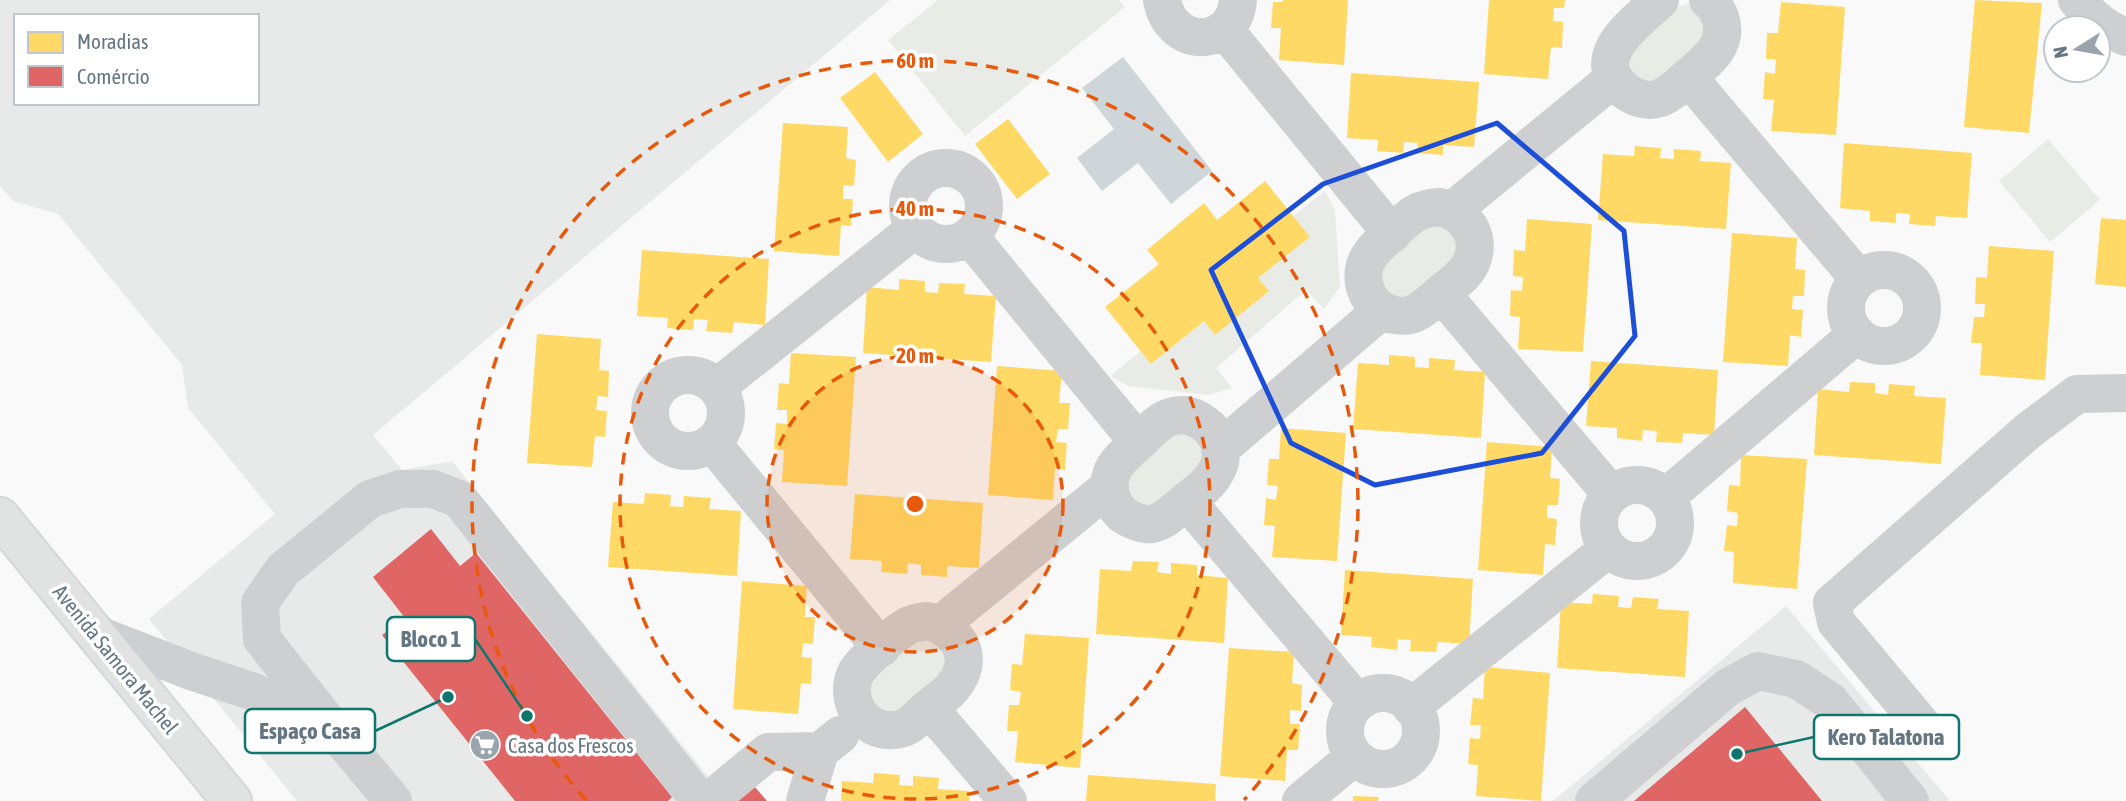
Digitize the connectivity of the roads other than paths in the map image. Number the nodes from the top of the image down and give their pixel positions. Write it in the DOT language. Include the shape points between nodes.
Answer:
graph roads {
  1 [pos="1162,0"];
  2 [pos="1708,0"];
  3 [pos="2077,0"];
  4 [pos="1641,6"];
  5 [pos="1231,14"];
  6 [pos="2126,37"];
  7 [pos="1688,77"];
  8 [pos="1614,78"];
  9 [pos="1453,210"];
  10 [pos="915,229"];
  11 [pos="1392,234"];
  12 [pos="970,237"];
  13 [pos="1859,279"];
  14 [pos="1441,293"];
  15 [pos="1382,310"];
  16 [pos="1857,334"];
  17 [pos="717,387"];
  18 [pos="2126,393"];
  19 [pos="1138,442"];
  20 [pos="712,443"];
  21 [pos="1220,449"];
  22 [pos="1109,488"];
  23 [pos="1611,494"];
  24 [pos="1665,499"];
  25 [pos="1186,500"];
  26 [pos="0,517"];
  27 [pos="1608,549"];
  28 [pos="941,624"];
  29 [pos="93,633"];
  30 [pos="881,648"];
  31 [pos="1357,702"];
  32 [pos="1411,707"];
  33 [pos="929,708"];
  34 [pos="862,717"];
  35 [pos="1922,726"];
  36 [pos="338,735"];
  37 [pos="820,751"];
  38 [pos="1354,757"];
  39 [pos="232,801"];
  40 [pos="393,801"];
  41 [pos="700,801"];
  42 [pos="709,801"];
  43 [pos="805,801"];
  44 [pos="1008,801"];
  45 [pos="1301,801"];
  46 [pos="1594,801"];
  47 [pos="1910,801"];
  1 -- 5 [label="lane" via="1169,22 1189,36 1213,35"];
  2 -- 7 [label="lane" via="1719,13 1722,37 1711,58"];
  3 -- 6 [label="lane" via="2109,31"];
  4 -- 8 [label="lane" via="1612,51"];
  5 -- 11 [label="lane"];
  7 -- 8 [label="lane" via="1666,97 1654,100 1631,95"];
  7 -- 13 [label="lane"];
  8 -- 9 [label="lane"];
  9 -- 11 [label="lane" via="1427,208"];
  9 -- 14 [label="lane" via="1471,229 1474,253 1463,274"];
  10 -- 12 [label="lane" via="935,244"];
  10 -- 12 [label="lane" via="907,206 916,181 939,168 952,167 975,180 982,192 983,216"];
  10 -- 17 [label="lane"];
  11 -- 15 [label="lane" via="1370,255 1363,279 1366,293"];
  12 -- 19 [label="lane"];
  13 -- 16 [label="lane" via="1846,302 1846,315"];
  13 -- 16 [label="lane" via="1883,269 1897,271 1917,287 1923,310 1914,333 1894,346 1869,344"];
  14 -- 15 [label="lane" via="1407,316"];
  14 -- 23 [label="lane"];
  15 -- 21 [label="lane"];
  16 -- 24 [label="lane"];
  17 -- 20 [label="lane" via="727,411 726,422"];
  17 -- 20 [label="lane" via="695,374 681,374 659,387 650,412 658,436 667,444 690,452"];
  18 -- 35 [label="lane" via="2077,394 2028,430 1832,603 1836,622"];
  19 -- 21 [label="lane" via="1160,421 1186,415 1209,426"];
  19 -- 22 [label="lane" via="1116,462"];
  20 -- 30 [label="lane"];
  21 -- 25 [label="lane" via="1216,472"];
  22 -- 25 [label="lane" via="1119,511 1140,523 1164,520"];
  22 -- 28 [label="lane"];
  23 -- 24 [label="lane" via="1636,484"];
  23 -- 27 [label="lane" via="1599,517 1599,530"];
  24 -- 27 [label="lane" via="1675,514 1673,538 1666,549 1633,562"];
  25 -- 31 [label="lane"];
  26 -- 29 [label="main road, Avenida Samora Machel"];
  27 -- 32 [label="lane"];
  28 -- 30 [label="lane" via="915,623"];
  28 -- 33 [label="lane" via="960,643 963,667 952,688"];
  29 -- 36 [label="lane" via="254,692"];
  29 -- 39 [label="main road, Avenida Samora Machel"];
  30 -- 34 [label="lane" via="858,668 853,681 852,695"];
  31 -- 32 [label="lane" via="1368,695 1395,694"];
  31 -- 38 [label="lane" via="1345,725 1345,738"];
  32 -- 38 [label="lane" via="1421,733 1413,757 1392,769 1379,770"];
  33 -- 34 [label="lane" via="907,727 895,730 871,726"];
  33 -- 44 [label="lane"];
  34 -- 37 [label="lane"];
  36 -- 40 [label="lane"];
  36 -- 41 [label="lane" via="262,639 260,603 283,570 370,499 400,489 433,489 459,499"];
  37 -- 42 [label="lane" via="768,752"];
  37 -- 43 [label="lane"];
  38 -- 45 [label="lane"];
  46 -- 47 [label="lane" via="1728,687 1758,671 1796,679 1830,701"];
}
